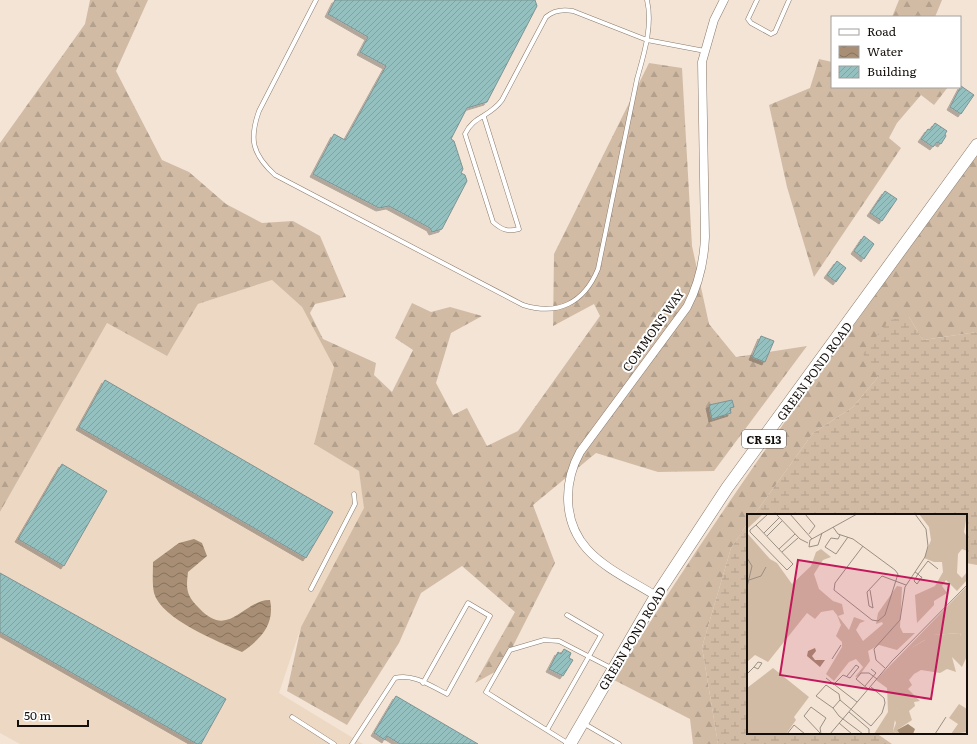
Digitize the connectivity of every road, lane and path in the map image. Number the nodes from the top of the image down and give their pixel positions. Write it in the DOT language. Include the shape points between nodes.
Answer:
graph roads {
  1 [pos="316,0"];
  2 [pos="647,0"];
  3 [pos="724,0"];
  4 [pos="757,0"];
  5 [pos="789,0"];
  6 [pos="647,40"];
  7 [pos="705,51"];
  8 [pos="484,117"];
  9 [pos="977,145"];
  10 [pos="354,494"];
  11 [pos="311,589"];
  12 [pos="656,596"];
  13 [pos="567,615"];
  14 [pos="589,657"];
  15 [pos="613,670"];
  16 [pos="424,683"];
  17 [pos="292,717"];
  18 [pos="583,723"];
  19 [pos="547,730"];
  20 [pos="334,744"];
  21 [pos="352,744"];
  22 [pos="569,744"];
  23 [pos="619,744"];
  1 -- 6 [label="lane" via="259,111 253,128 253,139 264,165 274,175 509,297 542,309 554,309 575,301 589,286 598,269"];
  2 -- 6 [label="lane"];
  3 -- 7 [label="street, COMMONS WAY" via="714,20"];
  4 -- 5 [label="lane" via="748,19 771,34 775,32"];
  6 -- 7 [label="lane"];
  6 -- 8 [label="lane" via="573,10 551,13 546,17 502,100"];
  7 -- 12 [label="street, COMMONS WAY" via="701,83 705,237 700,280 687,307 580,452 574,463 567,499 571,519 588,550 600,561"];
  8 -- 8 [label="lane" via="519,229 500,229 489,214 465,134 469,124"];
  9 -- 12 [label="main road, GREEN POND ROAD / CR 513" via="727,488"];
  10 -- 11 [label="lane" via="355,504"];
  12 -- 15 [label="main road, GREEN POND ROAD / CR 513"];
  13 -- 14 [label="lane" via="601,635"];
  14 -- 15 [label="lane"];
  14 -- 19 [label="lane"];
  14 -- 19 [label="lane" via="559,641 544,640 510,650 486,692"];
  15 -- 18 [label="main road, GREEN POND ROAD / CR 513"];
  16 -- 16 [label="lane" via="468,603 490,616 447,694"];
  16 -- 21 [label="lane" via="404,675 396,678"];
  17 -- 20 [label="lane"];
  18 -- 22 [label="main road, GREEN POND ROAD / CR 513"];
  18 -- 23 [label="lane"];
  19 -- 22 [label="lane"];
}
